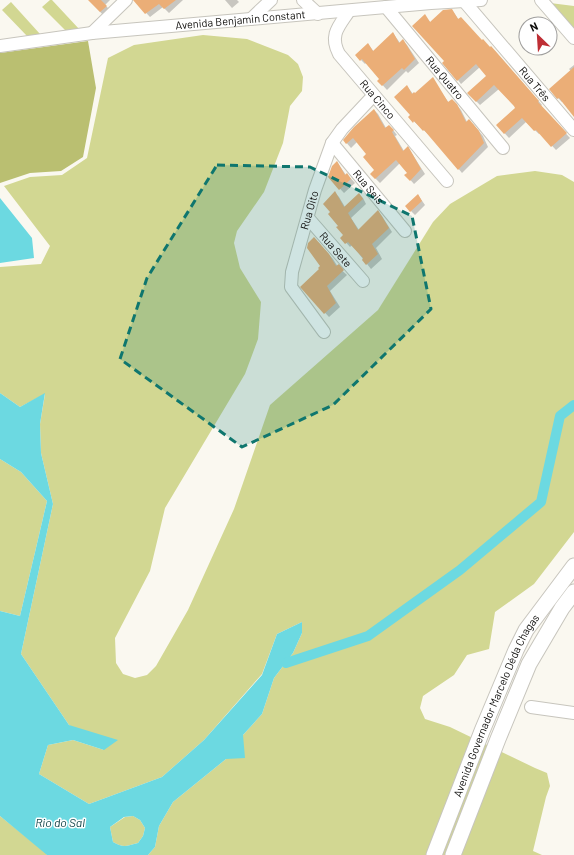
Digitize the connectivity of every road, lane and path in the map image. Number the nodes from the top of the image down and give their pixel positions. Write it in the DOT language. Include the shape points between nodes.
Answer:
graph roads {
  1 [pos="126,0"];
  2 [pos="271,0"];
  3 [pos="303,0"];
  4 [pos="481,0"];
  5 [pos="541,0"];
  6 [pos="472,1"];
  7 [pos="392,4"];
  8 [pos="349,11"];
  9 [pos="318,14"];
  10 [pos="251,19"];
  11 [pos="92,33"];
  12 [pos="574,38"];
  13 [pos="0,46"];
  14 [pos="373,96"];
  15 [pos="574,130"];
  16 [pos="332,143"];
  17 [pos="503,148"];
  18 [pos="447,181"];
  19 [pos="308,218"];
  20 [pos="405,231"];
  21 [pos="363,281"];
  22 [pos="324,332"];
  23 [pos="574,566"];
  24 [pos="574,592"];
  25 [pos="531,707"];
  26 [pos="574,713"];
  27 [pos="434,855"];
  28 [pos="453,855"];
  1 -- 11 [label="street"];
  2 -- 10 [label="street"];
  3 -- 9 [label="street"];
  4 -- 6 [label="street, Avenida Benjamin Constant"];
  5 -- 12 [label="street"];
  6 -- 7 [label="street, Avenida Benjamin Constant"];
  6 -- 15 [label="street, Rua Três"];
  7 -- 8 [label="street, Avenida Benjamin Constant"];
  7 -- 17 [label="street, Rua Quatro"];
  8 -- 9 [label="street, Avenida Benjamin Constant"];
  8 -- 14 [label="street, Rua Cinco" via="336,32 335,44 339,54"];
  9 -- 10 [label="street, Avenida Benjamin Constant"];
  10 -- 11 [label="street, Avenida Benjamin Constant"];
  11 -- 13 [label="street, Avenida Benjamin Constant"];
  14 -- 16 [label="street, Rua Oito"];
  14 -- 18 [label="street, Rua Cinco"];
  16 -- 19 [label="street, Rua Oito"];
  16 -- 20 [label="street, Rua Seis"];
  19 -- 21 [label="street, Rua Sete"];
  19 -- 22 [label="street, Rua Oito" via="292,272 291,287"];
  23 -- 27 [label="main road, Avenida Governador Marcelo Déda Chagas" via="526,630 516,650"];
  24 -- 28 [label="main road, Avenida Governador Marcelo Déda Chagas" via="529,664"];
  25 -- 26 [label="street"];
}
